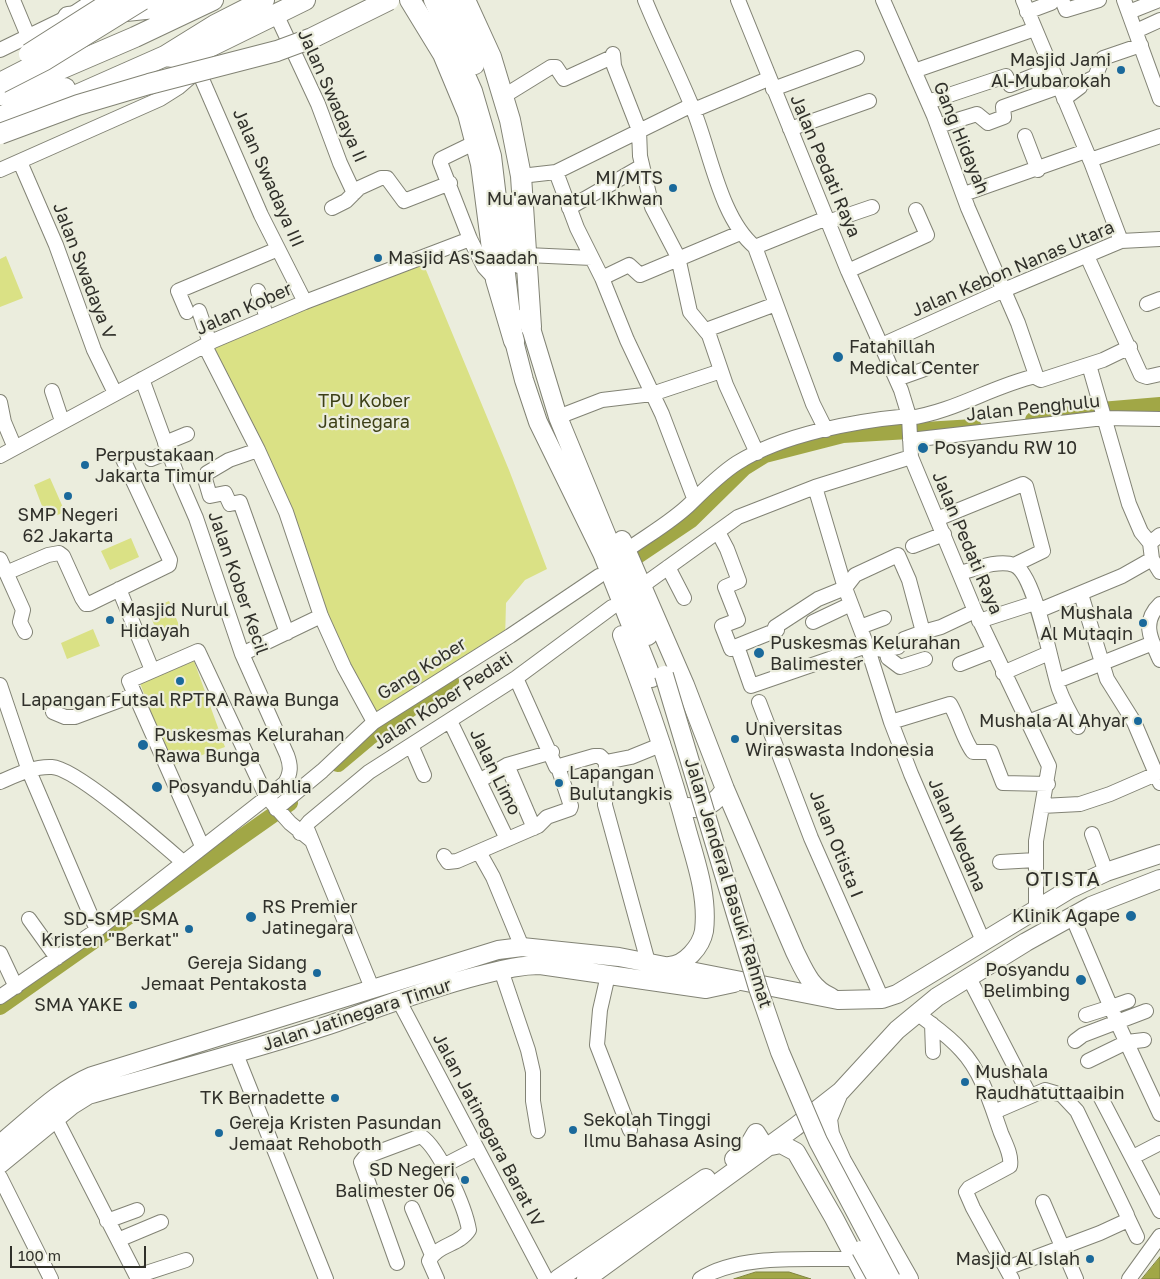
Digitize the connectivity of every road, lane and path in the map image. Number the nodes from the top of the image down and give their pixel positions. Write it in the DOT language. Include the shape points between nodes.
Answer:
graph roads {
  1 [pos="13,0"];
  2 [pos="114,0"];
  3 [pos="142,0"];
  4 [pos="213,0"];
  5 [pos="255,0"];
  6 [pos="305,0"];
  7 [pos="389,0"];
  8 [pos="410,0"];
  9 [pos="433,0"];
  10 [pos="450,0"];
  11 [pos="465,0"];
  12 [pos="645,0"];
  13 [pos="738,0"];
  14 [pos="883,0"];
  15 [pos="1051,0"];
  16 [pos="1062,0"];
  17 [pos="1099,0"];
  18 [pos="1159,0"];
  19 [pos="189,2"];
  20 [pos="273,5"];
  21 [pos="82,6"];
  22 [pos="1025,6"];
  23 [pos="1127,6"];
  24 [pos="1160,20"];
  25 [pos="1035,29"];
  26 [pos="1136,31"];
  27 [pos="28,36"];
  28 [pos="231,36"];
  29 [pos="1141,45"];
  30 [pos="0,50"];
  31 [pos="165,56"];
  32 [pos="857,58"];
  33 [pos="0,68"];
  34 [pos="1050,69"];
  35 [pos="198,70"];
  36 [pos="914,71"];
  37 [pos="0,84"];
  38 [pos="770,84"];
  39 [pos="1061,93"];
  40 [pos="0,95"];
  41 [pos="504,96"];
  42 [pos="1160,99"];
  43 [pos="869,101"];
  44 [pos="928,102"];
  45 [pos="693,107"];
  46 [pos="0,117"];
  47 [pos="938,126"];
  48 [pos="0,129"];
  49 [pos="790,129"];
  50 [pos="638,130"];
  51 [pos="0,134"];
  52 [pos="1025,136"];
  53 [pos="1160,136"];
  54 [pos="476,142"];
  55 [pos="1088,156"];
  56 [pos="20,162"];
  57 [pos="642,166"];
  58 [pos="0,170"];
  59 [pos="1033,171"];
  60 [pos="556,172"];
  61 [pos="521,176"];
  62 [pos="450,183"];
  63 [pos="354,193"];
  64 [pos="964,194"];
  65 [pos="872,207"];
  66 [pos="332,208"];
  67 [pos="569,208"];
  68 [pos="916,210"];
  69 [pos="827,220"];
  70 [pos="740,232"];
  71 [pos="1160,239"];
  72 [pos="470,240"];
  73 [pos="1121,241"];
  74 [pos="755,247"];
  75 [pos="278,249"];
  76 [pos="527,255"];
  77 [pos="1087,256"];
  78 [pos="678,257"];
  79 [pos="592,258"];
  80 [pos="848,271"];
  81 [pos="602,278"];
  82 [pos="496,280"];
  83 [pos="1004,290"];
  84 [pos="258,291"];
  85 [pos="305,302"];
  86 [pos="776,304"];
  87 [pos="267,318"];
  88 [pos="531,327"];
  89 [pos="706,330"];
  90 [pos="514,341"];
  91 [pos="199,345"];
  92 [pos="882,345"];
  93 [pos="1130,347"];
  94 [pos="1089,365"];
  95 [pos="925,369"];
  96 [pos="721,371"];
  97 [pos="1160,374"];
  98 [pos="1036,376"];
  99 [pos="142,379"];
  100 [pos="897,379"];
  101 [pos="52,391"];
  102 [pos="115,393"];
  103 [pos="652,394"];
  104 [pos="0,402"];
  105 [pos="1103,413"];
  106 [pos="558,417"];
  107 [pos="909,419"];
  108 [pos="1160,419"];
  109 [pos="62,421"];
  110 [pos="826,430"];
  111 [pos="187,434"];
  112 [pos="910,439"];
  113 [pos="15,448"];
  114 [pos="167,448"];
  115 [pos="258,450"];
  116 [pos="757,454"];
  117 [pos="0,456"];
  118 [pos="122,457"];
  119 [pos="911,457"];
  120 [pos="151,459"];
  121 [pos="204,477"];
  122 [pos="577,482"];
  123 [pos="182,486"];
  124 [pos="815,487"];
  125 [pos="694,498"];
  126 [pos="937,519"];
  127 [pos="718,532"];
  128 [pos="944,534"];
  129 [pos="1155,539"];
  130 [pos="912,546"];
  131 [pos="619,554"];
  132 [pos="0,559"];
  133 [pos="1152,559"];
  134 [pos="1014,565"];
  135 [pos="668,567"];
  136 [pos="1160,572"];
  137 [pos="6,573"];
  138 [pos="961,574"];
  139 [pos="600,577"];
  140 [pos="637,584"];
  141 [pos="845,588"];
  142 [pos="119,589"];
  143 [pos="1081,594"];
  144 [pos="684,598"];
  145 [pos="615,604"];
  146 [pos="851,604"];
  147 [pos="1160,604"];
  148 [pos="1037,606"];
  149 [pos="321,616"];
  150 [pos="977,616"];
  151 [pos="884,618"];
  152 [pos="813,622"];
  153 [pos="860,627"];
  154 [pos="25,632"];
  155 [pos="923,632"];
  156 [pos="287,633"];
  157 [pos="1153,643"];
  158 [pos="737,646"];
  159 [pos="867,646"];
  160 [pos="886,649"];
  161 [pos="993,651"];
  162 [pos="1049,653"];
  163 [pos="242,654"];
  164 [pos="925,660"];
  165 [pos="1160,660"];
  166 [pos="960,664"];
  167 [pos="1102,664"];
  168 [pos="152,670"];
  169 [pos="1003,673"];
  170 [pos="658,676"];
  171 [pos="516,678"];
  172 [pos="1056,681"];
  173 [pos="0,685"];
  174 [pos="134,694"];
  175 [pos="759,702"];
  176 [pos="1059,710"];
  177 [pos="53,712"];
  178 [pos="450,721"];
  179 [pos="374,722"];
  180 [pos="891,722"];
  181 [pos="1028,722"];
  182 [pos="1078,727"];
  183 [pos="663,744"];
  184 [pos="411,745"];
  185 [pos="552,752"];
  186 [pos="606,762"];
  187 [pos="507,765"];
  188 [pos="558,767"];
  189 [pos="29,770"];
  190 [pos="424,775"];
  191 [pos="1158,778"];
  192 [pos="479,781"];
  193 [pos="0,782"];
  194 [pos="1048,784"];
  195 [pos="725,789"];
  196 [pos="269,794"];
  197 [pos="679,801"];
  198 [pos="1042,806"];
  199 [pos="280,807"];
  200 [pos="301,828"];
  201 [pos="534,828"];
  202 [pos="1092,834"];
  203 [pos="507,839"];
  204 [pos="202,846"];
  205 [pos="479,852"];
  206 [pos="1160,854"];
  207 [pos="444,856"];
  208 [pos="1036,860"];
  209 [pos="183,862"];
  210 [pos="1000,862"];
  211 [pos="1106,872"];
  212 [pos="1160,879"];
  213 [pos="1036,909"];
  214 [pos="1072,916"];
  215 [pos="29,920"];
  216 [pos="97,930"];
  217 [pos="982,941"];
  218 [pos="522,946"];
  219 [pos="0,953"];
  220 [pos="56,958"];
  221 [pos="648,962"];
  222 [pos="669,966"];
  223 [pos="501,970"];
  224 [pos="449,974"];
  225 [pos="608,975"];
  226 [pos="968,976"];
  227 [pos="740,982"];
  228 [pos="16,987"];
  229 [pos="372,988"];
  230 [pos="0,997"];
  231 [pos="398,999"];
  232 [pos="882,999"];
  233 [pos="838,1000"];
  234 [pos="1128,1001"];
  235 [pos="1111,1007"];
  236 [pos="1146,1011"];
  237 [pos="917,1013"];
  238 [pos="1086,1015"];
  239 [pos="932,1024"];
  240 [pos="1118,1024"];
  241 [pos="1144,1040"];
  242 [pos="1075,1041"];
  243 [pos="1127,1042"];
  244 [pos="933,1052"];
  245 [pos="236,1054"];
  246 [pos="1088,1061"];
  247 [pos="841,1090"];
  248 [pos="1030,1096"];
  249 [pos="1101,1098"];
  250 [pos="994,1112"];
  251 [pos="1160,1114"];
  252 [pos="56,1119"];
  253 [pos="630,1130"];
  254 [pos="538,1131"];
  255 [pos="761,1140"];
  256 [pos="1160,1143"];
  257 [pos="0,1144"];
  258 [pos="476,1149"];
  259 [pos="1133,1157"];
  260 [pos="0,1164"];
  261 [pos="443,1166"];
  262 [pos="0,1177"];
  263 [pos="1043,1202"];
  264 [pos="868,1206"];
  265 [pos="412,1208"];
  266 [pos="137,1210"];
  267 [pos="1160,1211"];
  268 [pos="1127,1216"];
  269 [pos="834,1218"];
  270 [pos="107,1221"];
  271 [pos="161,1222"];
  272 [pos="1160,1236"];
  273 [pos="1136,1237"];
  274 [pos="118,1240"];
  275 [pos="1063,1248"];
  276 [pos="432,1255"];
  277 [pos="855,1259"];
  278 [pos="186,1260"];
  279 [pos="397,1263"];
  280 [pos="1010,1273"];
  281 [pos="137,1277"];
  282 [pos="51,1279"];
  283 [pos="326,1279"];
  284 [pos="437,1279"];
  285 [pos="546,1279"];
  286 [pos="558,1279"];
  287 [pos="586,1279"];
  288 [pos="700,1279"];
  289 [pos="866,1279"];
  290 [pos="877,1279"];
  291 [pos="891,1279"];
  292 [pos="909,1279"];
  293 [pos="1076,1279"];
  294 [pos="1129,1279"];
  1 -- 27 [label="street"];
  2 -- 33 [label="highway, bridge" via="42,47"];
  3 -- 37 [label="highway, bridge" via="46,60"];
  4 -- 40 [label="highway"];
  5 -- 46 [label="highway"];
  6 -- 20 [label="highway"];
  7 -- 51 [label="highway, bridge" via="312,38 277,51 140,86"];
  8 -- 54 [label="highway" via="443,54"];
  9 -- 90 [label="main road, Jalan Jenderal Basuki Rahmat" via="473,91 492,156"];
  10 -- 88 [label="main road, Jalan Jenderal Basuki Rahmat" via="495,123"];
  11 -- 41 [label="highway" via="492,58"];
  12 -- 45 [label="street"];
  13 -- 38 [label="street, Jalan Pedati Raya"];
  14 -- 36 [label="street, Gang Hidayah"];
  15 -- 22 [label="street" via="1051,3"];
  16 -- 17 [label="street" via="1066,10"];
  18 -- 23 [label="street"];
  19 -- 21 [label="highway"];
  19 -- 37 [label="highway"];
  20 -- 28 [label="highway"];
  20 -- 31 [label="highway" via="194,46"];
  20 -- 63 [label="street, Jalan Swadaya II"];
  21 -- 27 [label="street"];
  22 -- 25 [label="street"];
  23 -- 26 [label="street"];
  24 -- 26 [label="street"];
  25 -- 34 [label="street"];
  25 -- 36 [label="street"];
  26 -- 29 [label="street"];
  27 -- 30 [label="street"];
  28 -- 31 [label="highway" via="191,56"];
  28 -- 35 [label="street"];
  29 -- 39 [label="street" via="1106,56 1094,77 1080,87"];
  29 -- 42 [label="street"];
  31 -- 48 [label="highway"];
  32 -- 38 [label="street"];
  34 -- 39 [label="street"];
  34 -- 44 [label="street" via="1010,85 1005,76"];
  35 -- 56 [label="street" via="160,99"];
  35 -- 75 [label="street, Jalan Swadaya III"];
  36 -- 44 [label="street, Gang Hidayah"];
  38 -- 45 [label="street"];
  38 -- 49 [label="street, Jalan Pedati Raya"];
  39 -- 47 [label="street" via="1003,107 1004,117 986,123 977,114"];
  39 -- 55 [label="street"];
  41 -- 50 [label="street" via="551,67 556,67 564,79 612,55"];
  41 -- 61 [label="highway"];
  43 -- 49 [label="street"];
  44 -- 47 [label="street, Gang Hidayah"];
  45 -- 50 [label="street"];
  45 -- 70 [label="street" via="719,186"];
  47 -- 64 [label="street, Gang Hidayah"];
  49 -- 69 [label="street, Jalan Pedati Raya"];
  50 -- 57 [label="street"];
  50 -- 60 [label="street" via="634,135"];
  52 -- 59 [label="street"];
  53 -- 55 [label="street"];
  54 -- 62 [label="street" via="442,159 441,164"];
  54 -- 82 [label="highway"];
  55 -- 59 [label="street"];
  55 -- 73 [label="street"];
  56 -- 58 [label="street"];
  56 -- 102 [label="street, Jalan Swadaya V" via="56,245 94,350"];
  57 -- 67 [label="street"];
  57 -- 78 [label="street" via="652,207"];
  59 -- 64 [label="street"];
  60 -- 61 [label="street"];
  60 -- 67 [label="street"];
  61 -- 76 [label="highway"];
  62 -- 63 [label="street" via="406,201 387,178"];
  62 -- 72 [label="street"];
  63 -- 66 [label="street"];
  64 -- 83 [label="street, Gang Hidayah"];
  65 -- 69 [label="street"];
  67 -- 79 [label="street"];
  68 -- 80 [label="street" via="927,235"];
  69 -- 74 [label="street"];
  69 -- 80 [label="street, Jalan Pedati Raya"];
  70 -- 74 [label="street"];
  70 -- 78 [label="street"];
  71 -- 73 [label="street, Jalan Kebon Nanas Utara"];
  72 -- 82 [label="street" via="484,267"];
  72 -- 85 [label="street, Jalan Kober"];
  73 -- 77 [label="street, Jalan Kebon Nanas Utara"];
  74 -- 86 [label="street"];
  75 -- 85 [label="street, Jalan Swadaya III"];
  75 -- 91 [label="street" via="178,291 193,311"];
  76 -- 79 [label="street"];
  76 -- 88 [label="highway"];
  77 -- 83 [label="street, Jalan Kebon Nanas Utara"];
  77 -- 93 [label="street"];
  78 -- 81 [label="street" via="640,275 629,265"];
  78 -- 89 [label="street" via="690,312"];
  79 -- 81 [label="street"];
  80 -- 92 [label="street, Jalan Pedati Raya"];
  81 -- 103 [label="street"];
  82 -- 90 [label="highway"];
  83 -- 92 [label="street, Jalan Kebon Nanas Utara"];
  83 -- 98 [label="street, Gang Hidayah"];
  84 -- 87 [label="street"];
  85 -- 87 [label="street, Jalan Kober"];
  86 -- 89 [label="street"];
  86 -- 110 [label="street"];
  87 -- 91 [label="street, Jalan Kober"];
  88 -- 106 [label="main road, Jalan Jenderal Basuki Rahmat"];
  89 -- 96 [label="street"];
  90 -- 122 [label="main road, Jalan Jenderal Basuki Rahmat" via="538,422"];
  91 -- 99 [label="street, Jalan Kober"];
  91 -- 115 [label="street"];
  92 -- 100 [label="street, Jalan Pedati Raya"];
  93 -- 94 [label="street"];
  93 -- 97 [label="street" via="1141,375"];
  94 -- 98 [label="street" via="1040,380"];
  94 -- 105 [label="street"];
  95 -- 100 [label="street"];
  96 -- 103 [label="street"];
  96 -- 116 [label="street"];
  98 -- 107 [label="street" via="948,409"];
  99 -- 102 [label="street, Jalan Kober"];
  99 -- 114 [label="street, Jalan Kober Kecil"];
  100 -- 107 [label="street, Jalan Pedati Raya"];
  101 -- 109 [label="street"];
  102 -- 109 [label="street, Jalan Kober"];
  103 -- 106 [label="street" via="602,400"];
  103 -- 125 [label="street"];
  104 -- 113 [label="street"];
  105 -- 108 [label="street, Jalan Penghulu"];
  105 -- 112 [label="street, Jalan Penghulu"];
  105 -- 129 [label="street" via="1129,504 1141,532"];
  106 -- 122 [label="main road, Jalan Jenderal Basuki Rahmat"];
  107 -- 110 [label="street"];
  107 -- 112 [label="street, Jalan Pedati Raya"];
  109 -- 113 [label="street, Jalan Kober"];
  110 -- 116 [label="street"];
  111 -- 114 [label="street"];
  112 -- 119 [label="street, Jalan Pedati Raya"];
  113 -- 117 [label="street, Jalan Kober"];
  114 -- 120 [label="street"];
  114 -- 123 [label="street, Jalan Kober Kecil"];
  115 -- 121 [label="street" via="229,460"];
  115 -- 149 [label="street" via="286,512"];
  116 -- 125 [label="street" via="736,464"];
  118 -- 142 [label="street" via="170,562"];
  119 -- 124 [label="street"];
  119 -- 126 [label="street, Jalan Pedati Raya"];
  121 -- 123 [label="street"];
  121 -- 156 [label="street" via="210,496 224,492 230,504 240,502"];
  122 -- 131 [label="main road, Jalan Jenderal Basuki Rahmat"];
  122 -- 131 [label="main road, Jalan Jenderal Basuki Rahmat" via="602,499"];
  122 -- 139 [label="main road, Jalan Jenderal Basuki Rahmat"];
  123 -- 163 [label="street, Jalan Kober Kecil"];
  124 -- 127 [label="street" via="738,517"];
  124 -- 141 [label="street, Jalan Wedana"];
  125 -- 131 [label="street" via="673,517"];
  126 -- 128 [label="street, Jalan Pedati Raya"];
  126 -- 134 [label="street" via="1020,483 1026,486 1043,551"];
  127 -- 135 [label="street"];
  127 -- 158 [label="street" via="739,581 725,587 738,620 722,626 731,649"];
  128 -- 130 [label="street"];
  128 -- 138 [label="street, Jalan Pedati Raya"];
  129 -- 133 [label="street"];
  131 -- 140 [label="main road, Jalan Jenderal Basuki Rahmat"];
  131 -- 145 [label="main road, Jalan Jenderal Basuki Rahmat"];
  132 -- 137 [label="street"];
  133 -- 136 [label="street"];
  133 -- 143 [label="street"];
  134 -- 138 [label="street" via="1006,563"];
  134 -- 148 [label="street" via="1024,573"];
  135 -- 140 [label="street"];
  135 -- 144 [label="street"];
  137 -- 142 [label="street" via="54,553 63,556 86,604"];
  137 -- 154 [label="street" via="23,610 20,622"];
  138 -- 150 [label="street, Jalan Pedati Raya"];
  139 -- 145 [label="main road, Jalan Jenderal Basuki Rahmat"];
  139 -- 179 [label="street, Gang Kober"];
  140 -- 170 [label="main road, Jalan Jenderal Basuki Rahmat"];
  140 -- 195 [label="main road, Jalan Jenderal Basuki Rahmat" via="685,684"];
  141 -- 146 [label="street, Jalan Wedana"];
  141 -- 155 [label="street" via="855,575 898,555 909,580"];
  141 -- 158 [label="street" via="818,599 776,627 777,630"];
  142 -- 168 [label="street"];
  143 -- 148 [label="street"];
  143 -- 167 [label="street"];
  145 -- 170 [label="main road, Jalan Jenderal Basuki Rahmat"];
  145 -- 171 [label="street, Jalan Kober Pedati"];
  145 -- 183 [label="main road, Jalan Jenderal Basuki Rahmat"];
  146 -- 152 [label="street"];
  146 -- 153 [label="street, Jalan Wedana"];
  147 -- 157 [label="street" via="1151,614 1149,636"];
  148 -- 150 [label="street"];
  148 -- 162 [label="street"];
  149 -- 156 [label="street"];
  149 -- 179 [label="street"];
  150 -- 155 [label="street"];
  150 -- 161 [label="street, Jalan Pedati Raya"];
  151 -- 153 [label="street"];
  153 -- 159 [label="street, Jalan Wedana"];
  155 -- 160 [label="street" via="904,638 898,647"];
  156 -- 163 [label="street"];
  157 -- 165 [label="street"];
  157 -- 167 [label="street"];
  158 -- 159 [label="street" via="751,686"];
  159 -- 160 [label="street"];
  159 -- 180 [label="street, Jalan Wedana"];
  160 -- 164 [label="street" via="888,658 900,667"];
  161 -- 166 [label="street"];
  161 -- 169 [label="street, Jalan Pedati Raya"];
  162 -- 169 [label="street"];
  162 -- 172 [label="street"];
  163 -- 196 [label="street, Jalan Kober Kecil" via="291,767 285,783"];
  167 -- 172 [label="street"];
  167 -- 191 [label="street" via="1134,722"];
  168 -- 174 [label="street" via="129,680"];
  168 -- 196 [label="street" via="199,652"];
  169 -- 181 [label="street, Jalan Pedati Raya"];
  170 -- 290 [label="main road, Jalan Jenderal Basuki Rahmat, bridge" via="746,990 775,1070 807,1143"];
  170 -- 291 [label="main road, Jalan Jenderal Basuki Rahmat, bridge" via="780,1052 818,1141"];
  171 -- 178 [label="street, Jalan Kober Pedati"];
  171 -- 185 [label="street"];
  172 -- 182 [label="street"];
  173 -- 189 [label="street"];
  174 -- 177 [label="street" via="75,717"];
  174 -- 204 [label="street"];
  175 -- 232 [label="street, Jalan Otista I" via="811,838"];
  176 -- 181 [label="street"];
  178 -- 184 [label="street, Jalan Kober Pedati"];
  178 -- 192 [label="street, Jalan Limo"];
  179 -- 199 [label="street, Gang Kober"];
  180 -- 194 [label="street" via="950,704 971,750 991,752 1003,783"];
  180 -- 217 [label="street, Jalan Wedana"];
  181 -- 194 [label="street, Jalan Pedati Raya" via="1049,766"];
  183 -- 186 [label="street"];
  183 -- 197 [label="main road, Jalan Jenderal Basuki Rahmat"];
  184 -- 190 [label="street"];
  184 -- 200 [label="street, Jalan Kober Pedati" via="369,772"];
  185 -- 187 [label="street"];
  185 -- 188 [label="street"];
  186 -- 188 [label="street" via="600,756 594,756"];
  186 -- 221 [label="street" via="605,805"];
  187 -- 192 [label="street"];
  187 -- 201 [label="street"];
  188 -- 201 [label="street" via="571,808 547,817"];
  189 -- 193 [label="street"];
  189 -- 209 [label="street" via="54,767 78,780 109,800"];
  189 -- 216 [label="street"];
  191 -- 198 [label="street" via="1080,804"];
  192 -- 203 [label="street, Jalan Limo"];
  194 -- 198 [label="street, Jalan Pedati Raya"];
  195 -- 197 [label="main road" via="717,801 708,806 692,808"];
  195 -- 233 [label="main road, Jalan Jenderal Basuki Rahmat" via="806,976 817,989"];
  196 -- 199 [label="street"];
  196 -- 204 [label="street, Jalan Kober Kecil"];
  197 -- 222 [label="main road, Jalan Jenderal Basuki Rahmat" via="701,880 704,932 692,954"];
  198 -- 208 [label="street, Jalan Pedati Raya"];
  199 -- 200 [label="street"];
  200 -- 229 [label="street"];
  201 -- 203 [label="street"];
  202 -- 211 [label="street"];
  203 -- 205 [label="street"];
  204 -- 209 [label="street, Jalan Kober Kecil"];
  205 -- 207 [label="street" via="452,862"];
  205 -- 218 [label="street"];
  206 -- 211 [label="main road"];
  208 -- 210 [label="street"];
  208 -- 213 [label="street, Jalan Pedati Raya"];
  209 -- 216 [label="street, Jalan Kober Kecil"];
  211 -- 213 [label="main road" via="1070,888"];
  212 -- 214 [label="main road"];
  213 -- 217 [label="main road"];
  214 -- 226 [label="main road"];
  214 -- 235 [label="street" via="1104,978"];
  215 -- 220 [label="street"];
  216 -- 220 [label="street, Jalan Kober Kecil"];
  217 -- 232 [label="main road" via="897,994"];
  218 -- 221 [label="main road, Jalan Jatinegara Timur"];
  218 -- 224 [label="main road, Jalan Jatinegara Timur" via="498,950"];
  219 -- 228 [label="street"];
  220 -- 228 [label="street, Jalan Kober Kecil"];
  221 -- 222 [label="main road, Jalan Jatinegara Timur"];
  222 -- 227 [label="main road, Jalan Jatinegara Timur"];
  223 -- 224 [label="main road, Jalan Jatinegara Timur"];
  223 -- 225 [label="main road, Jalan Jatinegara Timur" via="520,965 540,965"];
  223 -- 254 [label="street" via="528,1050"];
  224 -- 229 [label="main road, Jalan Jatinegara Timur"];
  224 -- 231 [label="main road, Jalan Jatinegara Timur"];
  225 -- 227 [label="main road, Jalan Jatinegara Timur" via="706,989"];
  225 -- 253 [label="street" via="597,1045"];
  226 -- 237 [label="main road"];
  226 -- 248 [label="street"];
  227 -- 233 [label="main road, Jalan Jatinegara Timur"];
  228 -- 230 [label="street, Jalan Kober Kecil"];
  229 -- 257 [label="main road, Jalan Jatinegara Timur" via="86,1079 54,1099"];
  231 -- 245 [label="main road, Jalan Jatinegara Timur"];
  231 -- 258 [label="street, Jalan Jatinegara Barat IV"];
  232 -- 233 [label="main road, Jalan Jatinegara Timur"];
  234 -- 235 [label="street"];
  235 -- 238 [label="street"];
  235 -- 240 [label="street"];
  236 -- 240 [label="street"];
  237 -- 239 [label="street"];
  237 -- 247 [label="main road"];
  239 -- 244 [label="street"];
  239 -- 250 [label="street" via="963,1051 979,1075"];
  240 -- 242 [label="street" via="1083,1035"];
  240 -- 243 [label="street"];
  241 -- 243 [label="street"];
  243 -- 246 [label="street"];
  243 -- 251 [label="street"];
  245 -- 252 [label="main road, Jalan Jatinegara Timur" via="88,1096"];
  245 -- 283 [label="street"];
  247 -- 255 [label="main road" via="796,1127"];
  247 -- 264 [label="main road" via="827,1125 842,1161"];
  248 -- 250 [label="street"];
  248 -- 268 [label="street" via="1048,1090 1070,1102"];
  249 -- 259 [label="street"];
  250 -- 280 [label="street" via="1010,1157 1010,1166 966,1192"];
  252 -- 260 [label="main road, Jalan Jatinegara Timur"];
  252 -- 270 [label="street"];
  255 -- 269 [label="main road" via="781,1144 796,1152"];
  255 -- 286 [label="main road" via="749,1145 739,1156"];
  255 -- 287 [label="main road"];
  256 -- 259 [label="street"];
  258 -- 261 [label="street"];
  258 -- 285 [label="street, Jalan Jatinegara Barat IV"];
  259 -- 267 [label="street"];
  261 -- 276 [label="street" via="460,1201 469,1230 464,1237"];
  261 -- 279 [label="street" via="421,1136 362,1158"];
  262 -- 282 [label="street"];
  263 -- 275 [label="street"];
  264 -- 269 [label="main road" via="849,1202 837,1209"];
  264 -- 292 [label="main road"];
  265 -- 276 [label="street"];
  266 -- 270 [label="street"];
  268 -- 273 [label="street"];
  268 -- 275 [label="street" via="1126,1221"];
  269 -- 277 [label="main road"];
  270 -- 274 [label="street"];
  271 -- 274 [label="street"];
  272 -- 294 [label="street"];
  274 -- 281 [label="street"];
  275 -- 280 [label="street"];
  275 -- 293 [label="street"];
  276 -- 284 [label="street" via="429,1261"];
  277 -- 288 [label="street" via="773,1260 735,1266"];
  277 -- 289 [label="main road"];
  278 -- 281 [label="street"];
}
